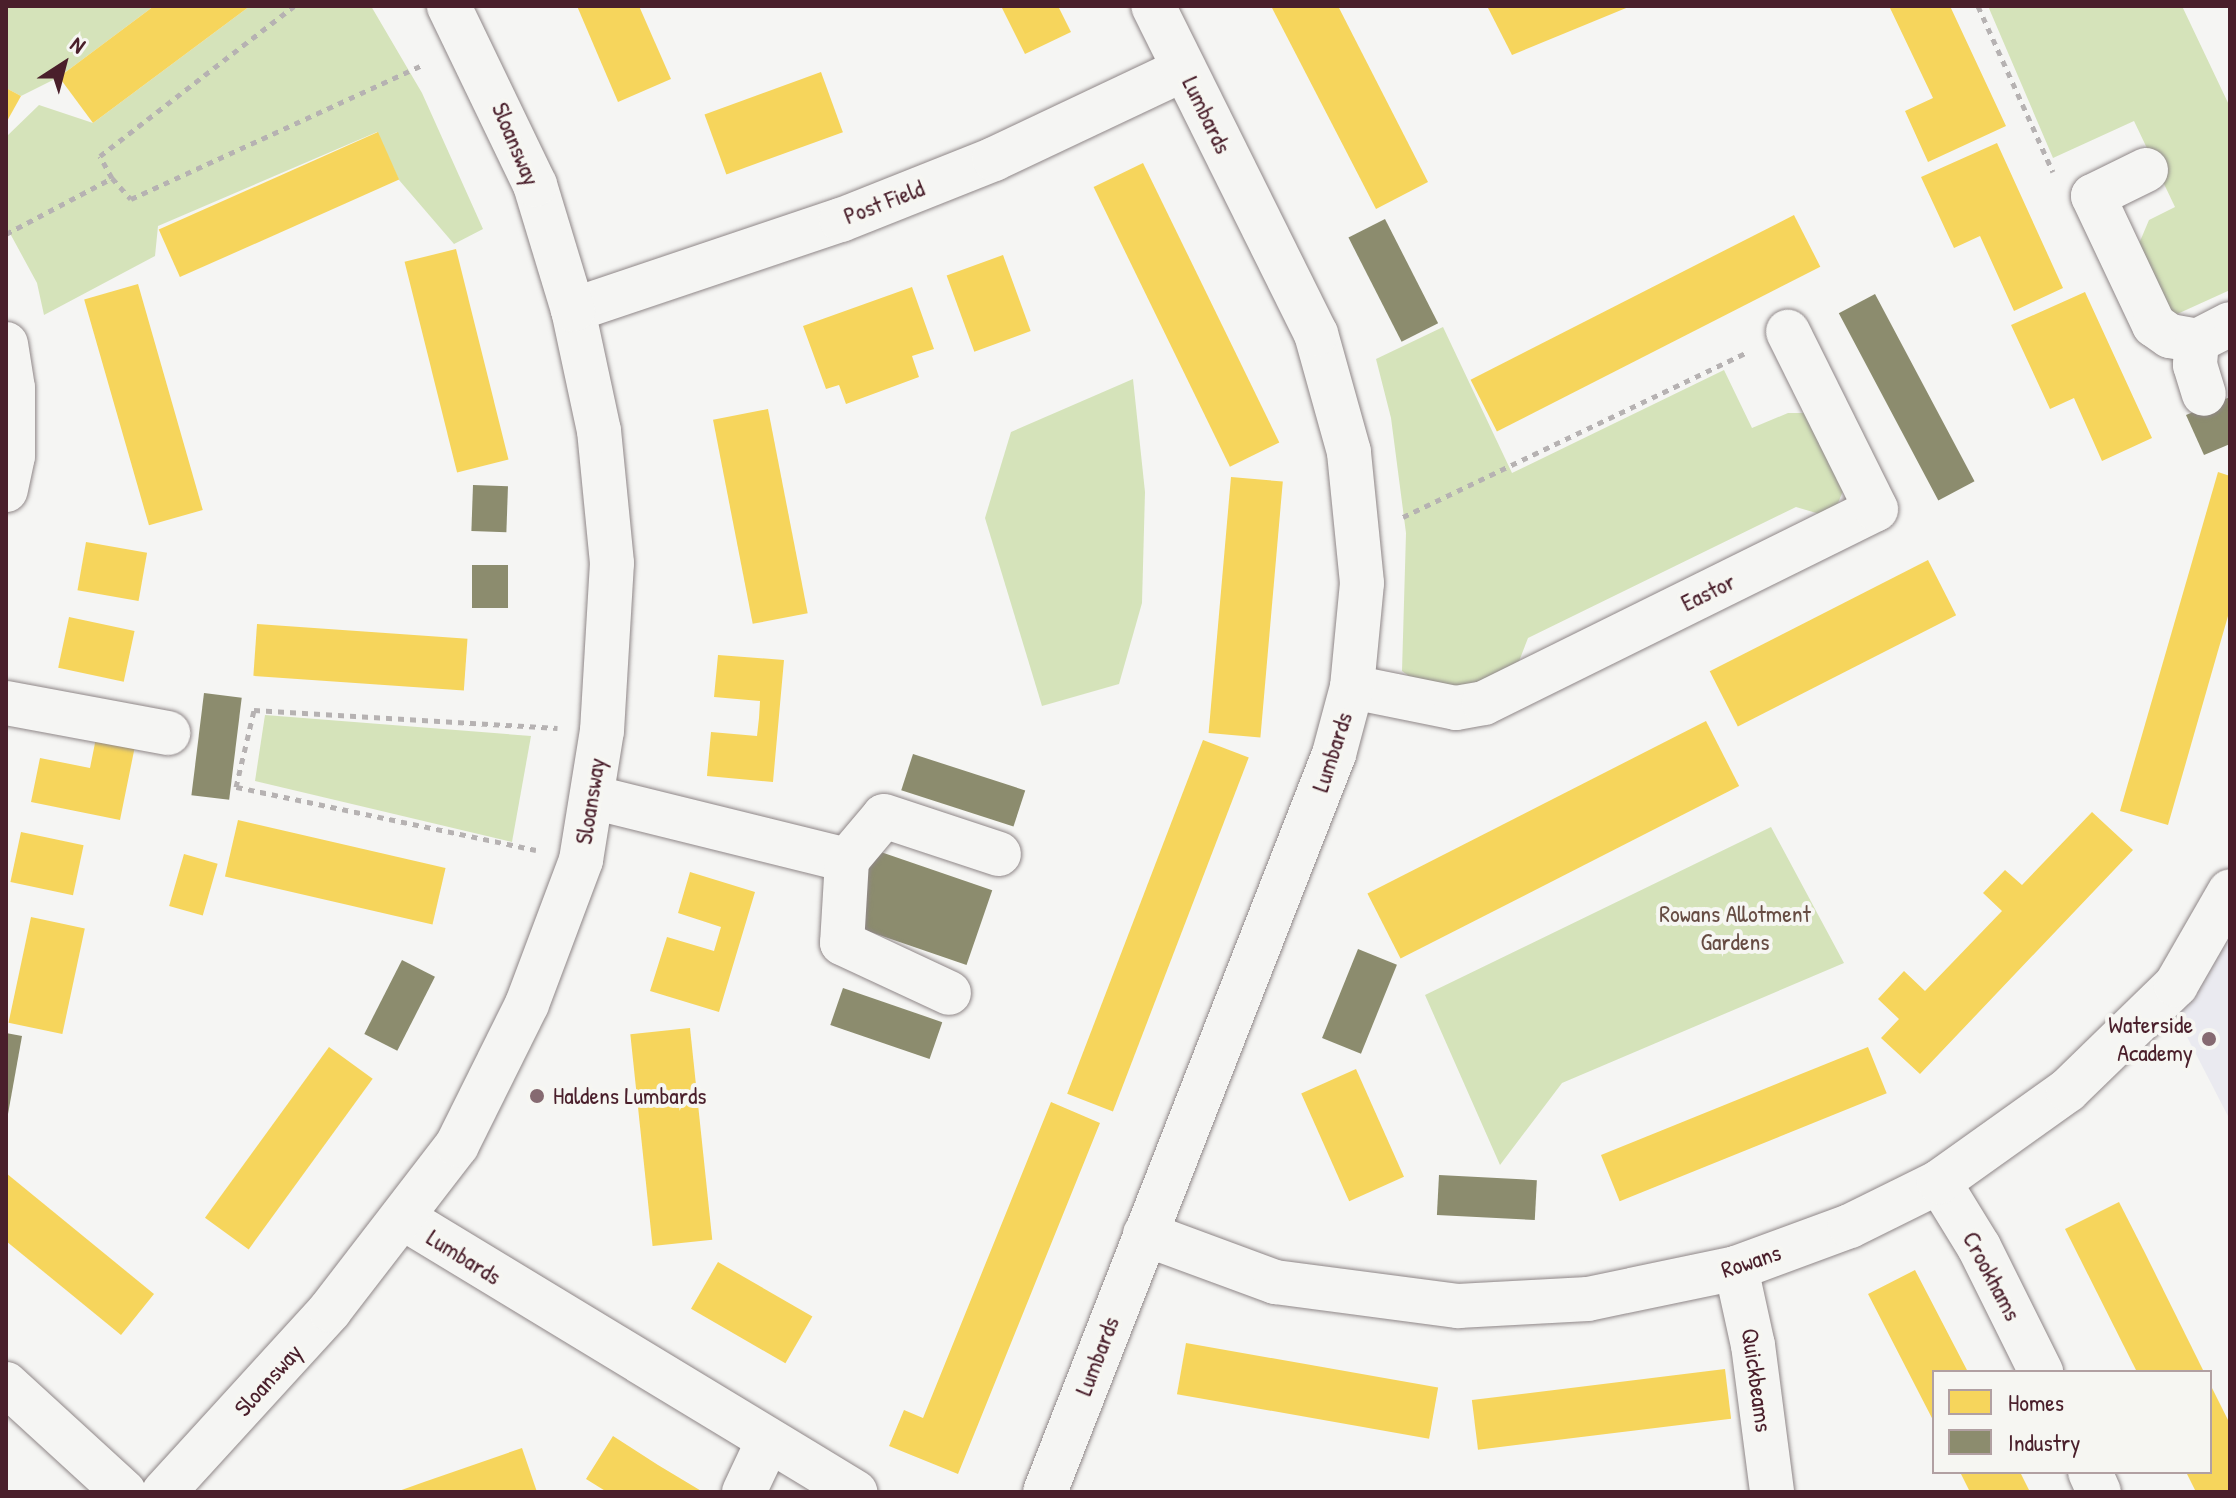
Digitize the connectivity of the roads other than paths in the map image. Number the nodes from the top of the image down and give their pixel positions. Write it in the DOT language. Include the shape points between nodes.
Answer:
graph roads {
  1 [pos="1153,6"];
  2 [pos="459,24"];
  3 [pos="1184,69"];
  4 [pos="2146,170"];
  5 [pos="573,310"];
  6 [pos="1788,332"];
  7 [pos="2214,332"];
  8 [pos="6,344"];
  9 [pos="2204,394"];
  10 [pos="6,490"];
  11 [pos="1352,687"];
  12 [pos="6,703"];
  13 [pos="168,733"];
  14 [pos="592,797"];
  15 [pos="999,854"];
  16 [pos="847,860"];
  17 [pos="2230,891"];
  18 [pos="949,993"];
  19 [pos="1939,1182"];
  20 [pos="403,1218"];
  21 [pos="1145,1234"];
  22 [pos="1736,1268"];
  23 [pos="2040,1370"];
  24 [pos="6,1384"];
  25 [pos="768,1441"];
  26 [pos="124,1492"];
  27 [pos="164,1492"];
  28 [pos="744,1492"];
  29 [pos="855,1492"];
  30 [pos="1045,1492"];
  31 [pos="1772,1492"];
  1 -- 3 [label="street, Lumbards"];
  2 -- 5 [label="street, Sloansway" via="535,185"];
  3 -- 5 [label="street, Post Field" via="994,159 869,209"];
  3 -- 11 [label="street, Lumbards" via="1316,334 1349,452 1361,538"];
  4 -- 7 [label="street" via="2093,196 2154,325 2170,336"];
  5 -- 14 [label="street, Sloansway" via="599,431 612,563 602,731"];
  6 -- 11 [label="street, Eastor" via="1876,509 1484,703 1456,708"];
  7 -- 9 [label="street" via="2195,365"];
  8 -- 10 [label="street" via="13,388 13,456"];
  11 -- 21 [label="street, Lumbards" via="1334,754"];
  12 -- 13 [label="street"];
  14 -- 16 [label="street"];
  14 -- 20 [label="street, Sloansway" via="581,860 527,1004 457,1145"];
  15 -- 16 [label="street" via="884,816"];
  16 -- 18 [label="street" via="842,943"];
  17 -- 19 [label="street, Rowans" via="2176,985 2123,1042 2068,1090"];
  19 -- 22 [label="street, Rowans" via="1850,1226"];
  19 -- 23 [label="street, Crookhams" via="1979,1247"];
  20 -- 25 [label="street, Lumbards"];
  20 -- 27 [label="street, Sloansway" via="311,1332"];
  21 -- 22 [label="street, Rowans" via="1275,1282 1458,1306 1588,1299"];
  21 -- 30 [label="street, Lumbards"];
  22 -- 31 [label="street, Quickbeams" via="1753,1345"];
  24 -- 26 [label="street"];
  25 -- 28 [label="street"];
  25 -- 29 [label="street, Lumbards"];
}
